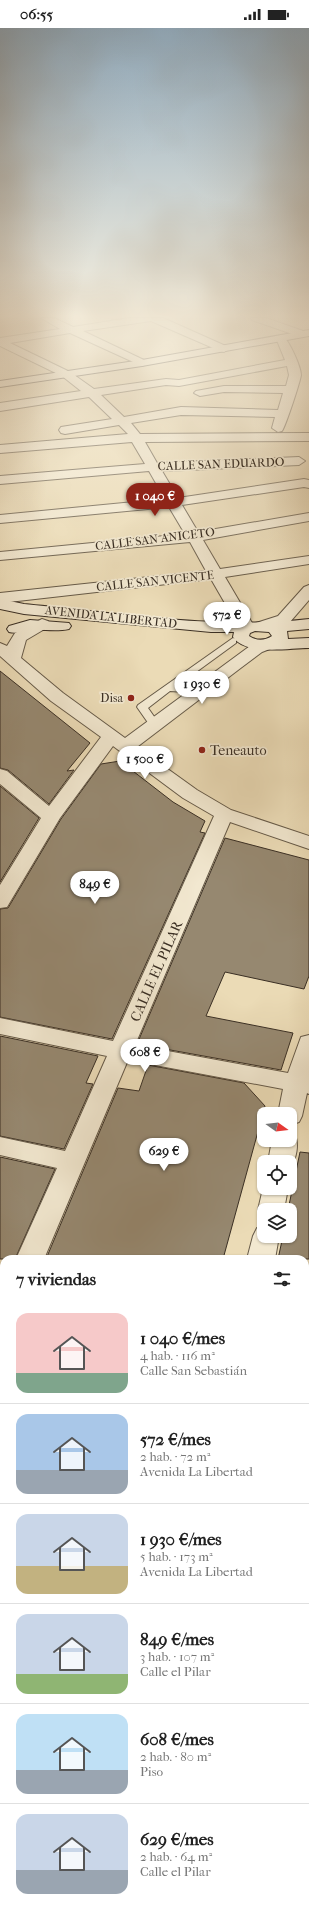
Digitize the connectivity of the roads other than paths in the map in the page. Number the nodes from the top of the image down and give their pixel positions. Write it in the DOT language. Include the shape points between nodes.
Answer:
graph roads {
  1 [pos="106,406"];
  2 [pos="200,406"];
  3 [pos="285,406"];
  4 [pos="201,411"];
  5 [pos="282,414"];
  6 [pos="123,421"];
  7 [pos="309,437"];
  8 [pos="137,438"];
  9 [pos="276,438"];
  10 [pos="0,441"];
  11 [pos="0,449"];
  12 [pos="304,462"];
  13 [pos="153,467"];
  14 [pos="0,480"];
  15 [pos="309,484"];
  16 [pos="175,502"];
  17 [pos="309,517"];
  18 [pos="0,519"];
  19 [pos="194,536"];
  20 [pos="0,556"];
  21 [pos="309,560"];
  22 [pos="216,574"];
  23 [pos="309,590"];
  24 [pos="0,598"];
  25 [pos="0,614"];
  26 [pos="45,617"];
  27 [pos="309,624"];
  28 [pos="260,634"];
  29 [pos="233,641"];
  30 [pos="6,642"];
  31 [pos="309,642"];
  32 [pos="169,688"];
  33 [pos="196,691"];
  34 [pos="155,725"];
  35 [pos="118,741"];
  36 [pos="0,775"];
  37 [pos="224,814"];
  38 [pos="51,817"];
  39 [pos="309,843"];
  40 [pos="0,902"];
  41 [pos="0,1026"];
  42 [pos="309,1043"];
  43 [pos="122,1051"];
  44 [pos="303,1083"];
  45 [pos="294,1107"];
  46 [pos="0,1146"];
  47 [pos="72,1162"];
  48 [pos="264,1243"];
  49 [pos="32,1255"];
  50 [pos="262,1255"];
  1 -- 6 [label="street"];
  2 -- 4 [label="street"];
  3 -- 5 [label="street"];
  4 -- 5 [label="street"];
  4 -- 6 [label="street" via="181,411"];
  5 -- 9 [label="street"];
  6 -- 8 [label="street"];
  6 -- 10 [label="street"];
  7 -- 9 [label="street"];
  8 -- 9 [label="street"];
  8 -- 11 [label="street"];
  8 -- 13 [label="street"];
  9 -- 12 [label="street" via="280,454"];
  12 -- 13 [label="street, CALLE SAN EDUARDO"];
  13 -- 14 [label="street, CALLE SAN EDUARDO"];
  13 -- 16 [label="street"];
  15 -- 16 [label="street"];
  16 -- 18 [label="street"];
  16 -- 19 [label="street"];
  17 -- 19 [label="street, CALLE SAN ANICETO"];
  19 -- 20 [label="street, CALLE SAN ANICETO"];
  19 -- 22 [label="street"];
  21 -- 22 [label="street, CALLE SAN VICENTE"];
  22 -- 24 [label="street, CALLE SAN VICENTE"];
  22 -- 28 [label="street"];
  23 -- 28 [label="street" via="284,619"];
  25 -- 26 [label="street, AVENIDA LA LIBERTAD" via="24,609"];
  25 -- 30 [label="street" via="14,624"];
  26 -- 28 [label="street, AVENIDA LA LIBERTAD" via="211,627"];
  26 -- 29 [label="street, AVENIDA LA LIBERTAD"];
  26 -- 30 [label="street, AVENIDA LA LIBERTAD"];
  26 -- 30 [label="street" via="14,643"];
  27 -- 28 [label="street, AVENIDA LA LIBERTAD"];
  28 -- 29 [label="street, AVENIDA LA LIBERTAD"];
  28 -- 31 [label="street, AVENIDA LA LIBERTAD"];
  28 -- 33 [label="street" via="256,649"];
  29 -- 32 [label="lane"];
  30 -- 35 [label="street" via="57,696"];
  32 -- 33 [label="lane"];
  32 -- 34 [label="lane" via="142,707"];
  33 -- 34 [label="street"];
  34 -- 35 [label="street"];
  35 -- 37 [label="street" via="190,794"];
  35 -- 38 [label="street"];
  36 -- 38 [label="street"];
  37 -- 39 [label="street"];
  37 -- 43 [label="street, CALLE EL PILAR"];
  38 -- 40 [label="street"];
  41 -- 43 [label="street"];
  42 -- 44 [label="street"];
  43 -- 44 [label="street"];
  43 -- 47 [label="street, CALLE EL PILAR"];
  44 -- 45 [label="street"];
  46 -- 47 [label="street"];
  47 -- 49 [label="street, CALLE EL PILAR"];
  48 -- 50 [label="street"];
}
